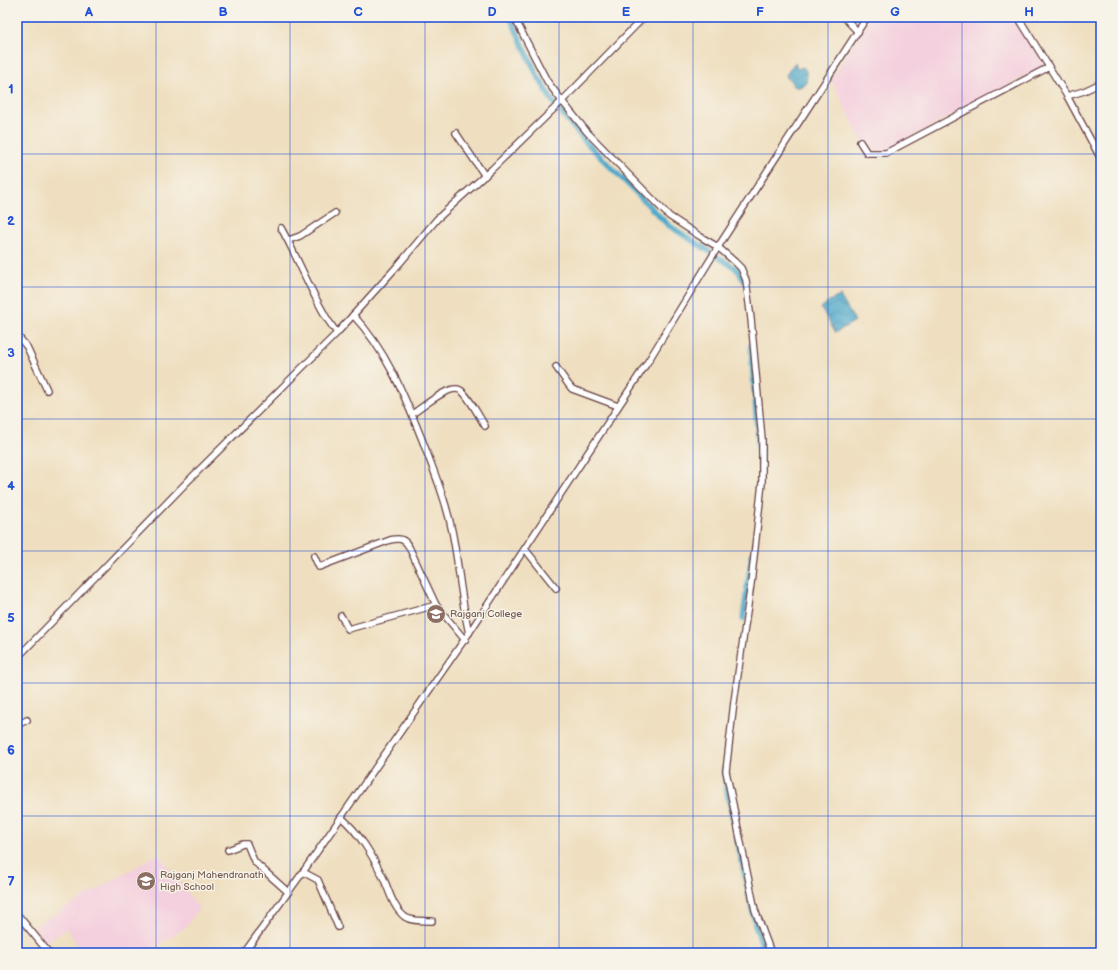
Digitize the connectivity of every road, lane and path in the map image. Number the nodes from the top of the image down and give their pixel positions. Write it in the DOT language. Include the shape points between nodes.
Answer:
graph roads {
  1 [pos="514,17"];
  2 [pos="644,17"];
  3 [pos="844,17"];
  4 [pos="868,17"];
  5 [pos="1018,17"];
  6 [pos="858,32"];
  7 [pos="1050,67"];
  8 [pos="1101,83"];
  9 [pos="1067,96"];
  10 [pos="558,104"];
  11 [pos="456,133"];
  12 [pos="860,142"];
  13 [pos="1101,159"];
  14 [pos="485,176"];
  15 [pos="335,213"];
  16 [pos="281,228"];
  17 [pos="288,240"];
  18 [pos="716,251"];
  19 [pos="352,316"];
  20 [pos="337,333"];
  21 [pos="17,335"];
  22 [pos="556,367"];
  23 [pos="47,390"];
  24 [pos="618,406"];
  25 [pos="412,414"];
  26 [pos="485,426"];
  27 [pos="525,549"];
  28 [pos="314,556"];
  29 [pos="556,588"];
  30 [pos="436,606"];
  31 [pos="341,616"];
  32 [pos="469,633"];
  33 [pos="465,640"];
  34 [pos="17,658"];
  35 [pos="27,720"];
  36 [pos="17,725"];
  37 [pos="341,817"];
  38 [pos="228,850"];
  39 [pos="303,872"];
  40 [pos="288,892"];
  41 [pos="17,914"];
  42 [pos="432,921"];
  43 [pos="338,928"];
  44 [pos="50,953"];
  45 [pos="244,953"];
  46 [pos="771,953"];
  1 -- 10 [label="street"];
  2 -- 10 [label="street"];
  3 -- 6 [label="street"];
  4 -- 6 [label="street"];
  5 -- 7 [label="street"];
  6 -- 18 [label="street"];
  7 -- 9 [label="street"];
  7 -- 12 [label="street" via="886,153 867,153"];
  8 -- 9 [label="street"];
  9 -- 13 [label="street"];
  10 -- 14 [label="street"];
  10 -- 18 [label="street" via="669,216 701,237"];
  11 -- 14 [label="street"];
  14 -- 19 [label="street" via="437,219"];
  15 -- 17 [label="street" via="300,236"];
  16 -- 17 [label="street"];
  17 -- 20 [label="street" via="325,316"];
  18 -- 24 [label="street"];
  18 -- 46 [label="street" via="741,268 746,280 752,319 762,439 762,483 757,532 726,771 755,910"];
  19 -- 20 [label="street"];
  19 -- 25 [label="street" via="390,365"];
  20 -- 34 [label="street" via="198,471"];
  21 -- 23 [label="street" via="27,347"];
  22 -- 24 [label="street" via="572,389"];
  24 -- 27 [label="street"];
  25 -- 26 [label="street" via="446,391 458,389 466,395"];
  25 -- 32 [label="street" via="448,511"];
  27 -- 29 [label="street"];
  27 -- 32 [label="street"];
  28 -- 30 [label="street" via="319,567 390,540 401,539 409,547"];
  30 -- 31 [label="street" via="348,629"];
  30 -- 33 [label="street"];
  32 -- 33 [label="street"];
  33 -- 37 [label="street"];
  35 -- 36 [label="street"];
  37 -- 39 [label="street"];
  37 -- 42 [label="street" via="362,839 400,913 411,920"];
  38 -- 40 [label="street" via="247,844 254,861"];
  39 -- 40 [label="street"];
  39 -- 43 [label="street" via="318,880"];
  40 -- 45 [label="street"];
  41 -- 44 [label="street"];
}
